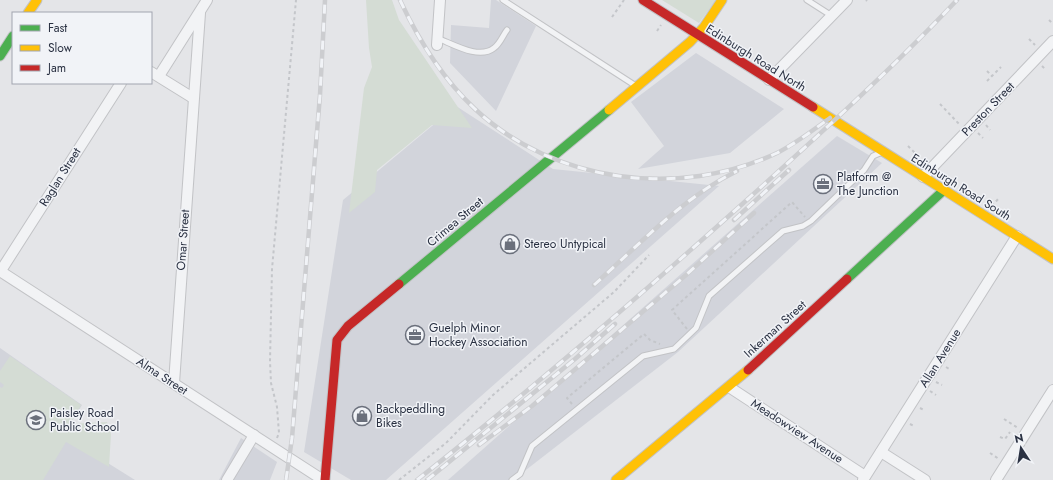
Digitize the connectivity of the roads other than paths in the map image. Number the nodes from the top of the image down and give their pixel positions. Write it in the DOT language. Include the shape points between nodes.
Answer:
graph roads {
  1 [pos="37,0"];
  2 [pos="207,0"];
  3 [pos="440,0"];
  4 [pos="503,0"];
  5 [pos="643,0"];
  6 [pos="722,0"];
  7 [pos="807,0"];
  8 [pos="847,0"];
  9 [pos="29,12"];
  10 [pos="200,13"];
  11 [pos="832,16"];
  12 [pos="507,30"];
  13 [pos="697,35"];
  14 [pos="12,38"];
  15 [pos="437,41"];
  16 [pos="1053,41"];
  17 [pos="1045,50"];
  18 [pos="0,56"];
  19 [pos="155,74"];
  20 [pos="769,80"];
  21 [pos="119,84"];
  22 [pos="637,86"];
  23 [pos="193,98"];
  24 [pos="856,135"];
  25 [pos="883,152"];
  26 [pos="923,177"];
  27 [pos="944,190"];
  28 [pos="1016,236"];
  29 [pos="1053,258"];
  30 [pos="0,272"];
  31 [pos="174,383"];
  32 [pos="730,387"];
  33 [pos="1053,390"];
  34 [pos="254,435"];
  35 [pos="881,452"];
  36 [pos="864,478"];
  37 [pos="227,480"];
  38 [pos="324,480"];
  39 [pos="512,480"];
  40 [pos="616,480"];
  41 [pos="925,480"];
  42 [pos="996,480"];
  1 -- 9 [label="street"];
  2 -- 10 [label="street"];
  3 -- 15 [label="street"];
  4 -- 22 [label="lane"];
  5 -- 13 [label="street, Edinburgh Road North"];
  6 -- 13 [label="street, Crimea Street"];
  7 -- 11 [label="lane"];
  8 -- 11 [label="street"];
  10 -- 19 [label="street"];
  10 -- 23 [label="street, Omar Street"];
  11 -- 20 [label="street"];
  12 -- 15 [label="lane" via="496,47 479,53"];
  13 -- 20 [label="street, Edinburgh Road North"];
  13 -- 22 [label="street, Crimea Street"];
  14 -- 18 [label="street"];
  16 -- 17 [label="street, Preston Street"];
  17 -- 26 [label="street, Preston Street"];
  19 -- 23 [label="street"];
  20 -- 24 [label="street, Edinburgh Road North"];
  21 -- 30 [label="street, Raglan Street"];
  22 -- 38 [label="street, Crimea Street" via="354,321 337,340"];
  23 -- 31 [label="street, Omar Street"];
  24 -- 25 [label="street, Edinburgh Road South"];
  25 -- 26 [label="street, Edinburgh Road South"];
  25 -- 39 [label="lane" via="873,156 864,170 811,221 803,226 783,231 709,296 696,328 674,349 643,356 532,446 520,474"];
  26 -- 27 [label="street, Edinburgh Road South"];
  27 -- 28 [label="street, Edinburgh Road South"];
  27 -- 32 [label="street, Inkerman Street"];
  28 -- 29 [label="street, Edinburgh Road South"];
  28 -- 35 [label="street, Allan Avenue"];
  30 -- 31 [label="street, Alma Street"];
  31 -- 34 [label="street, Alma Street"];
  32 -- 36 [label="street, Meadowview Avenue"];
  32 -- 40 [label="street, Inkerman Street"];
  33 -- 42 [label="street"];
  34 -- 37 [label="street"];
  34 -- 38 [label="street, Alma Street"];
  35 -- 36 [label="street, Allan Avenue"];
  35 -- 41 [label="street"];
}
